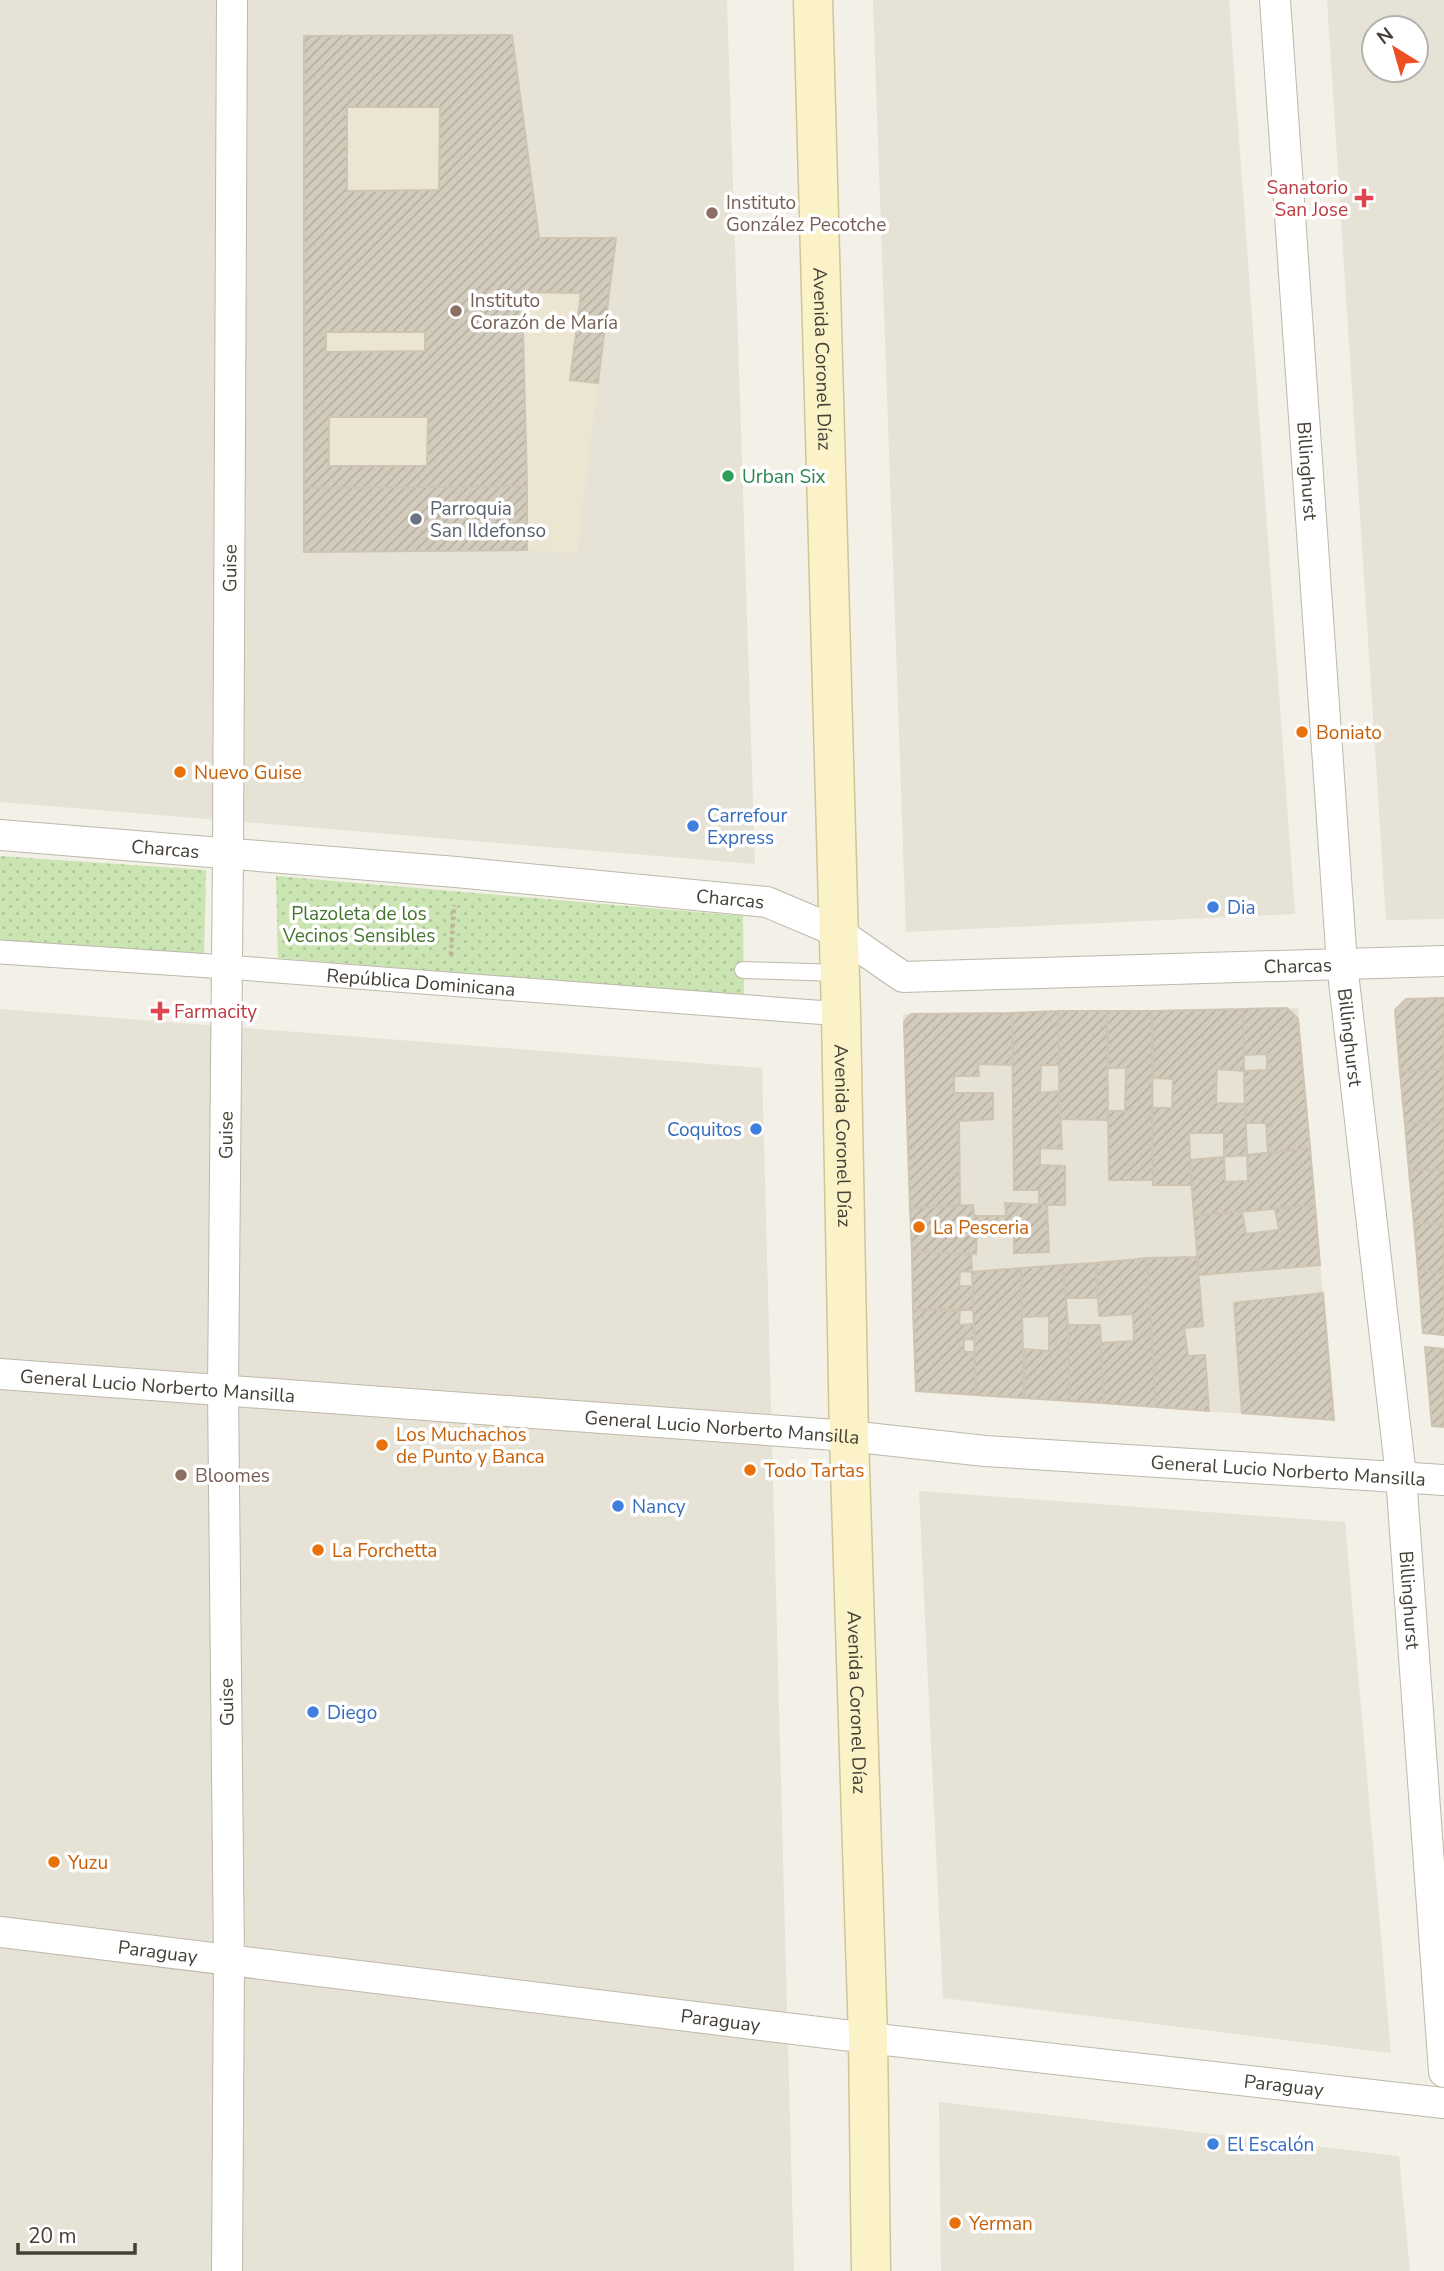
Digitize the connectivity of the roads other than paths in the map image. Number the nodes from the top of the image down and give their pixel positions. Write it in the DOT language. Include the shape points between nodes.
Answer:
graph roads {
  1 [pos="232,0"];
  2 [pos="813,0"];
  3 [pos="1275,0"];
  4 [pos="0,835"];
  5 [pos="228,853"];
  6 [pos="838,932"];
  7 [pos="0,952"];
  8 [pos="1444,961"];
  9 [pos="1342,964"];
  10 [pos="226,967"];
  11 [pos="743,970"];
  12 [pos="839,974"];
  13 [pos="841,1014"];
  14 [pos="0,1374"];
  15 [pos="223,1390"];
  16 [pos="849,1436"];
  17 [pos="1401,1476"];
  18 [pos="1444,1479"];
  19 [pos="0,1932"];
  20 [pos="229,1961"];
  21 [pos="867,2038"];
  22 [pos="1444,2072"];
  23 [pos="1444,2103"];
  24 [pos="227,2271"];
  25 [pos="871,2271"];
  1 -- 5 [label="street, Guise"];
  2 -- 6 [label="main road, Avenida Coronel Díaz"];
  3 -- 9 [label="street, Billinghurst"];
  4 -- 5 [label="street, Charcas"];
  5 -- 6 [label="street, Charcas" via="767,902"];
  5 -- 10 [label="street, Guise"];
  6 -- 9 [label="street, Charcas" via="903,977"];
  6 -- 12 [label="main road, Avenida Coronel Díaz"];
  7 -- 10 [label="street, República Dominicana"];
  8 -- 9 [label="street, Charcas"];
  9 -- 17 [label="street, Billinghurst"];
  10 -- 13 [label="street, República Dominicana"];
  10 -- 15 [label="street, Guise"];
  11 -- 12 [label="lane"];
  12 -- 13 [label="main road, Avenida Coronel Díaz"];
  13 -- 16 [label="main road, Avenida Coronel Díaz"];
  14 -- 15 [label="street, General Lucio Norberto Mansilla"];
  15 -- 16 [label="street, General Lucio Norberto Mansilla"];
  15 -- 20 [label="street, Guise"];
  16 -- 17 [label="street, General Lucio Norberto Mansilla" via="985,1451"];
  16 -- 21 [label="main road, Avenida Coronel Díaz"];
  17 -- 18 [label="street, General Lucio Norberto Mansilla"];
  17 -- 22 [label="street, Billinghurst"];
  19 -- 20 [label="street, Paraguay"];
  20 -- 21 [label="street, Paraguay"];
  20 -- 24 [label="street, Guise"];
  21 -- 23 [label="street, Paraguay"];
  21 -- 25 [label="main road, Avenida Coronel Díaz"];
}
